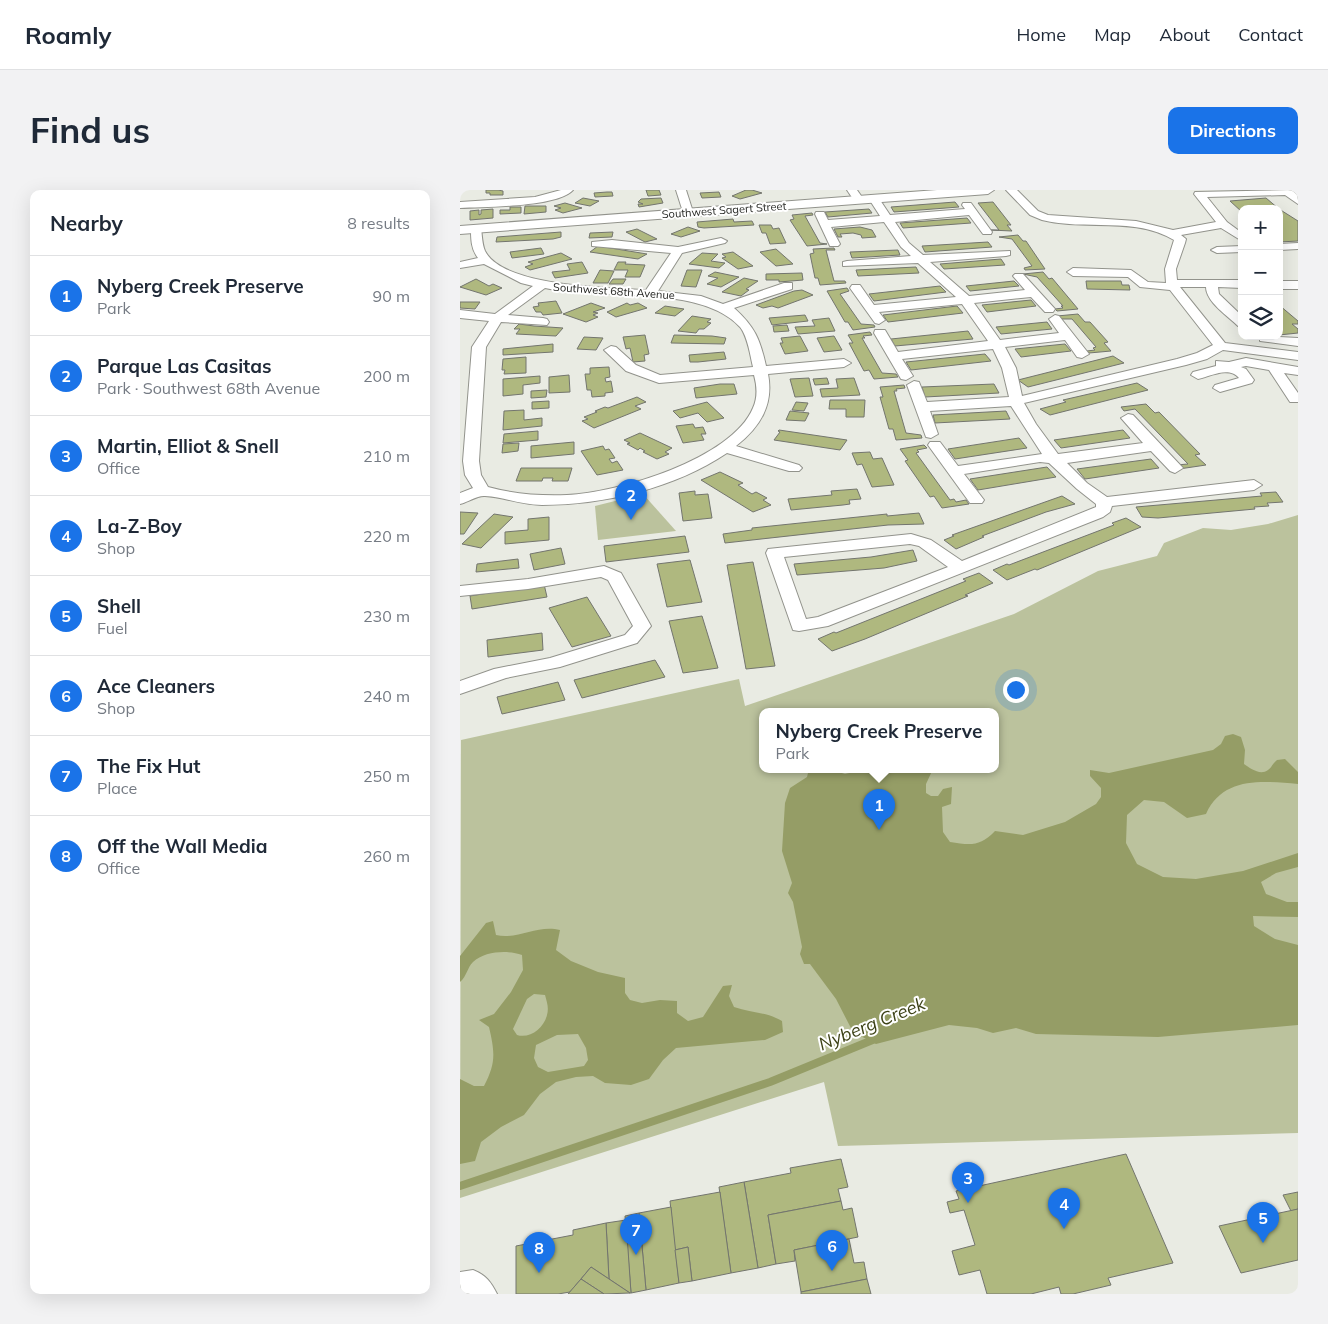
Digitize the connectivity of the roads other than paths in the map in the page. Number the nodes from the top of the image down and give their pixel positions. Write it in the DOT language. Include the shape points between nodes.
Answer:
graph roads {
  1 [pos="568,190"];
  2 [pos="681,190"];
  3 [pos="988,190"];
  4 [pos="1011,190"];
  5 [pos="856,195"];
  6 [pos="874,198"];
  7 [pos="1298,201"];
  8 [pos="460,205"];
  9 [pos="688,212"];
  10 [pos="887,219"];
  11 [pos="1224,224"];
  12 [pos="476,228"];
  13 [pos="460,230"];
  14 [pos="987,232"];
  15 [pos="1174,233"];
  16 [pos="1238,235"];
  17 [pos="997,240"];
  18 [pos="721,241"];
  19 [pos="596,244"];
  20 [pos="834,244"];
  21 [pos="1298,246"];
  22 [pos="1283,247"];
  23 [pos="1238,249"];
  24 [pos="678,250"];
  25 [pos="1217,250"];
  26 [pos="844,251"];
  27 [pos="1006,254"];
  28 [pos="486,260"];
  29 [pos="921,260"];
  30 [pos="460,265"];
  31 [pos="1073,272"];
  32 [pos="1212,284"];
  33 [pos="1238,284"];
  34 [pos="1173,285"];
  35 [pos="1283,285"];
  36 [pos="1298,285"];
  37 [pos="541,286"];
  38 [pos="788,286"];
  39 [pos="856,288"];
  40 [pos="651,292"];
  41 [pos="1035,293"];
  42 [pos="966,300"];
  43 [pos="723,308"];
  44 [pos="871,309"];
  45 [pos="460,314"];
  46 [pos="497,317"];
  47 [pos="1238,319"];
  48 [pos="543,322"];
  49 [pos="1069,336"];
  50 [pos="1257,340"];
  51 [pos="1283,340"];
  52 [pos="1298,342"];
  53 [pos="996,344"];
  54 [pos="1221,346"];
  55 [pos="611,350"];
  56 [pos="1256,350"];
  57 [pos="1082,354"];
  58 [pos="893,356"];
  59 [pos="1202,356"];
  60 [pos="1298,356"];
  61 [pos="844,362"];
  62 [pos="1274,366"];
  63 [pos="1229,367"];
  64 [pos="760,370"];
  65 [pos="1298,371"];
  66 [pos="1198,375"];
  67 [pos="1220,388"];
  68 [pos="1298,398"];
  69 [pos="1017,401"];
  70 [pos="922,406"];
  71 [pos="1128,418"];
  72 [pos="1153,446"];
  73 [pos="728,448"];
  74 [pos="1054,459"];
  75 [pos="794,468"];
  76 [pos="1175,468"];
  77 [pos="953,471"];
  78 [pos="1254,486"];
  79 [pos="482,490"];
  80 [pos="460,500"];
  81 [pos="976,500"];
  82 [pos="1104,502"];
  83 [pos="960,567"];
  84 [pos="460,591"];
  85 [pos="460,688"];
  86 [pos="460,1286"];
  87 [pos="482,1294"];
  1 -- 8 [label="street" via="550,198"];
  2 -- 9 [label="street"];
  3 -- 6 [label="main road, Southwest Sagert Street"];
  4 -- 15 [label="street" via="1034,214 1046,218 1138,225"];
  5 -- 6 [label="main road, Southwest Sagert Street"];
  5 -- 9 [label="main road, Southwest Sagert Street"];
  6 -- 10 [label="street"];
  7 -- 11 [label="street" via="1288,192 1199,194"];
  9 -- 12 [label="main road, Southwest Sagert Street"];
  10 -- 14 [label="street" via="970,209"];
  10 -- 20 [label="street" via="822,219"];
  10 -- 29 [label="street" via="905,245"];
  11 -- 15 [label="street"];
  11 -- 16 [label="street"];
  12 -- 13 [label="main road, Southwest Sagert Street"];
  12 -- 28 [label="street" via="478,246"];
  15 -- 34 [label="street" via="1180,239 1180,248 1170,272"];
  17 -- 27 [label="street"];
  18 -- 24 [label="street"];
  19 -- 24 [label="street"];
  21 -- 22 [label="street"];
  23 -- 25 [label="street"];
  24 -- 40 [label="street"];
  26 -- 29 [label="street" via="848,268"];
  27 -- 29 [label="street"];
  27 -- 41 [label="street"];
  28 -- 30 [label="street"];
  28 -- 37 [label="street, Southwest 68th Avenue" via="504,272"];
  29 -- 42 [label="street"];
  31 -- 34 [label="street" via="1131,274 1140,283"];
  32 -- 33 [label="street"];
  32 -- 34 [label="street"];
  32 -- 47 [label="street" via="1212,293"];
  34 -- 54 [label="street"];
  35 -- 36 [label="street"];
  37 -- 40 [label="street, Southwest 68th Avenue" via="583,291"];
  37 -- 46 [label="street"];
  38 -- 43 [label="street"];
  39 -- 44 [label="street"];
  40 -- 43 [label="street, Southwest 68th Avenue" via="695,298"];
  41 -- 42 [label="street"];
  41 -- 49 [label="street"];
  42 -- 44 [label="street"];
  42 -- 53 [label="street"];
  43 -- 64 [label="street, Southwest 68th Avenue" via="747,327"];
  44 -- 58 [label="street"];
  45 -- 46 [label="street"];
  46 -- 48 [label="street"];
  46 -- 79 [label="street" via="479,348 472,438 473,475"];
  49 -- 53 [label="street"];
  49 -- 57 [label="street"];
  50 -- 56 [label="street"];
  51 -- 52 [label="street"];
  53 -- 58 [label="street"];
  53 -- 69 [label="street" via="1009,368"];
  54 -- 56 [label="street"];
  54 -- 59 [label="street"];
  55 -- 64 [label="street" via="627,366 659,379"];
  56 -- 60 [label="street"];
  58 -- 70 [label="street"];
  59 -- 63 [label="street"];
  59 -- 69 [label="street"];
  61 -- 64 [label="street"];
  62 -- 63 [label="street" via="1246,362"];
  62 -- 65 [label="street"];
  62 -- 68 [label="street" via="1295,399"];
  63 -- 66 [label="street"];
  63 -- 67 [label="street" via="1241,372 1248,380"];
  64 -- 73 [label="street, Southwest 68th Avenue" via="764,389 762,406"];
  69 -- 70 [label="street"];
  69 -- 74 [label="street" via="1029,425"];
  70 -- 77 [label="street" via="933,439"];
  71 -- 72 [label="street"];
  72 -- 74 [label="street"];
  72 -- 76 [label="street"];
  73 -- 75 [label="street"];
  73 -- 79 [label="street, Southwest 68th Avenue" via="656,481 571,499 525,500"];
  74 -- 77 [label="street" via="1040,458"];
  74 -- 82 [label="street"];
  77 -- 81 [label="street"];
  78 -- 82 [label="street"];
  79 -- 80 [label="street"];
  82 -- 83 [label="street" via="1104,508 1097,514"];
  83 -- 83 [label="street" via="822,622 799,626 774,553 912,539 925,543"];
  84 -- 85 [label="street" via="604,571 615,578 642,626 631,639 553,663 501,673"];
  86 -- 87 [label="street" via="473,1284"];
}
